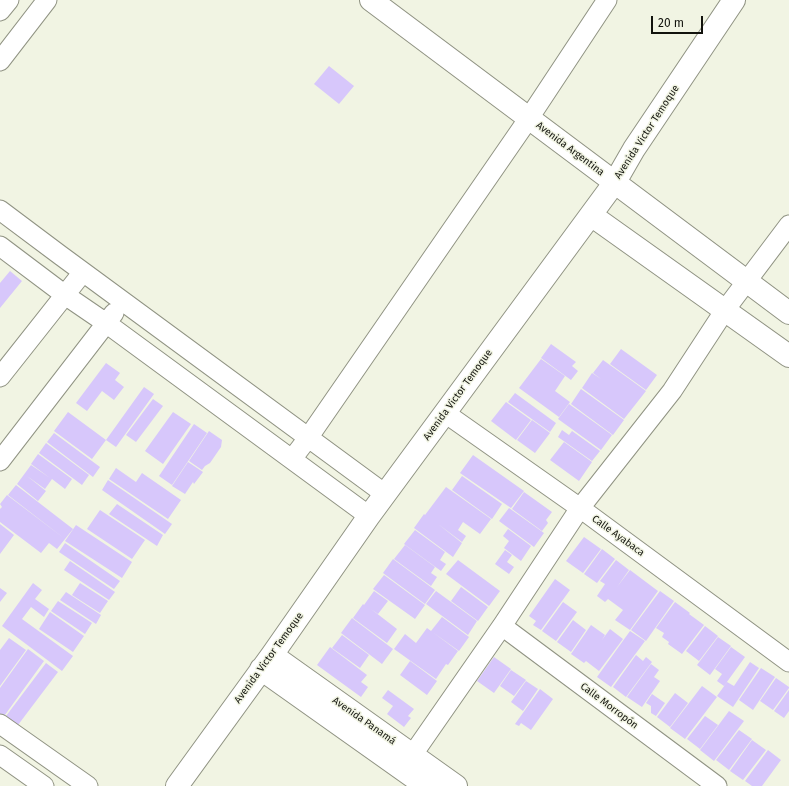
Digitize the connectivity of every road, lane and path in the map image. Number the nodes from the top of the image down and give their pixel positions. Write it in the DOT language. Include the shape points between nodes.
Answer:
graph roads {
  1 [pos="9,0"];
  2 [pos="47,0"];
  3 [pos="371,0"];
  4 [pos="607,0"];
  5 [pos="734,0"];
  6 [pos="0,11"];
  7 [pos="0,61"];
  8 [pos="529,118"];
  9 [pos="615,182"];
  10 [pos="0,210"];
  11 [pos="591,215"];
  12 [pos="789,225"];
  13 [pos="0,246"];
  14 [pos="83,272"];
  15 [pos="746,282"];
  16 [pos="65,296"];
  17 [pos="123,302"];
  18 [pos="725,310"];
  19 [pos="789,313"];
  20 [pos="106,323"];
  21 [pos="789,356"];
  22 [pos="0,377"];
  23 [pos="445,413"];
  24 [pos="308,438"];
  25 [pos="292,459"];
  26 [pos="0,461"];
  27 [pos="385,494"];
  28 [pos="580,508"];
  29 [pos="369,516"];
  30 [pos="502,626"];
  31 [pos="266,662"];
  32 [pos="789,662"];
  33 [pos="0,724"];
  34 [pos="0,755"];
  35 [pos="408,762"];
  36 [pos="179,785"];
  37 [pos="44,786"];
  38 [pos="88,786"];
  39 [pos="426,786"];
  40 [pos="456,786"];
  41 [pos="717,786"];
  1 -- 6 [label="street"];
  2 -- 7 [label="street"];
  3 -- 8 [label="street, Avenida Argentina"];
  4 -- 8 [label="street"];
  5 -- 9 [label="street, Avenida Victor Temoque"];
  8 -- 9 [label="street, Avenida Argentina"];
  8 -- 24 [label="street"];
  9 -- 11 [label="street, Avenida Victor Temoque"];
  9 -- 15 [label="street, Avenida Argentina"];
  10 -- 14 [label="street"];
  11 -- 18 [label="street"];
  11 -- 23 [label="street, Avenida Victor Temoque"];
  12 -- 15 [label="street"];
  13 -- 16 [label="street"];
  14 -- 16 [label="street"];
  14 -- 17 [label="street"];
  15 -- 18 [label="street"];
  15 -- 19 [label="street, Avenida Argentina"];
  16 -- 20 [label="street"];
  16 -- 22 [label="street"];
  17 -- 20 [label="street"];
  17 -- 24 [label="street"];
  18 -- 21 [label="street"];
  18 -- 28 [label="street" via="672,391"];
  20 -- 25 [label="street"];
  20 -- 26 [label="street"];
  23 -- 27 [label="street, Avenida Victor Temoque"];
  23 -- 28 [label="street, Calle Ayabaca"];
  24 -- 25 [label="street"];
  24 -- 27 [label="street"];
  25 -- 29 [label="street"];
  27 -- 29 [label="street, Avenida Victor Temoque"];
  28 -- 30 [label="street"];
  28 -- 32 [label="street, Calle Ayabaca"];
  29 -- 31 [label="street, Avenida Victor Temoque"];
  30 -- 35 [label="street"];
  30 -- 41 [label="street, Calle Morropón"];
  31 -- 35 [label="street, Avenida Panamá"];
  31 -- 36 [label="street, Avenida Victor Temoque"];
  33 -- 38 [label="street"];
  34 -- 37 [label="street"];
  35 -- 39 [label="street, Avenida Panamá"];
  35 -- 40 [label="street, Avenida Panamá"];
}
